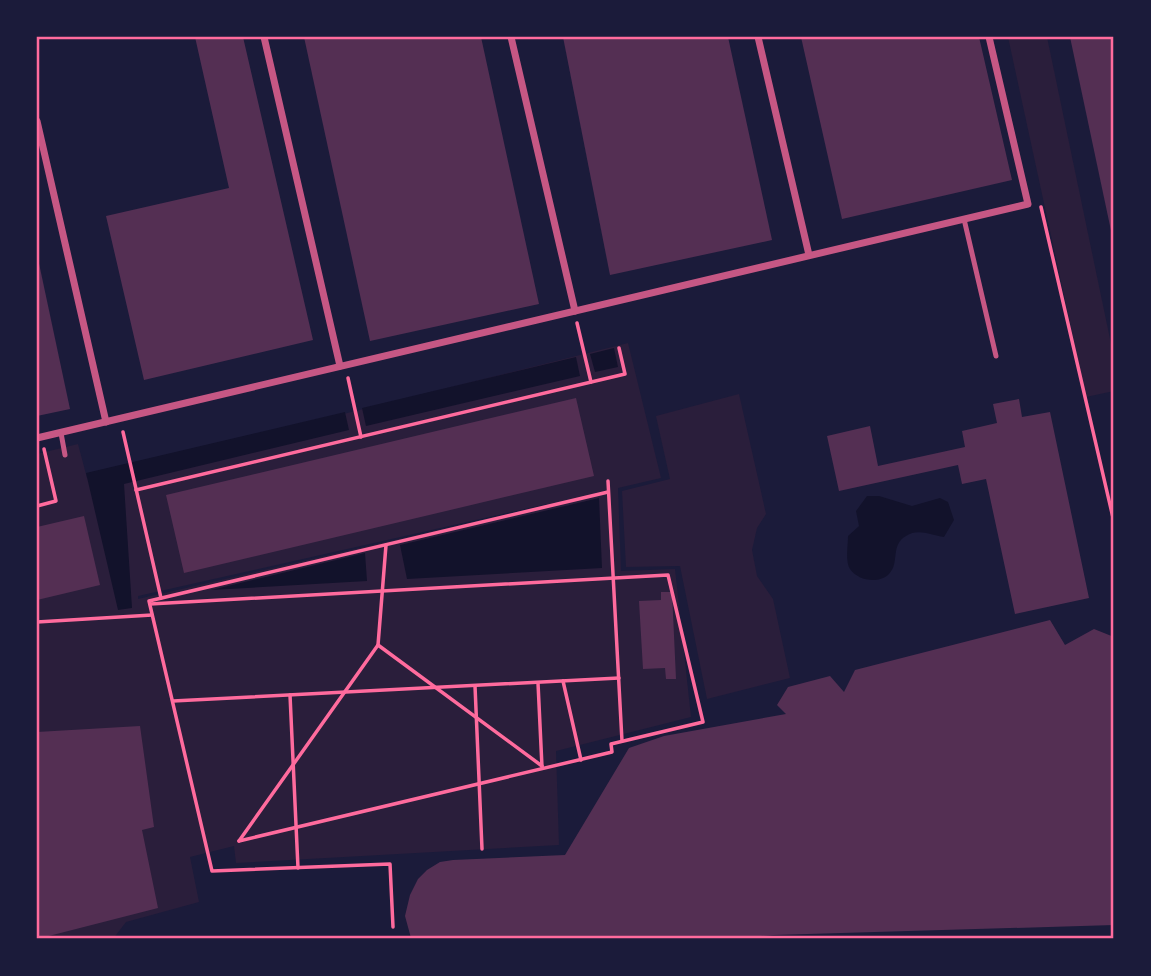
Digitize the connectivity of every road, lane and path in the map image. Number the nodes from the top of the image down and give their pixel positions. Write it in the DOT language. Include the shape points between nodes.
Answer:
graph roads {
  1 [pos="264,37"];
  2 [pos="511,37"];
  3 [pos="758,37"];
  4 [pos="989,37"];
  5 [pos="37,121"];
  6 [pos="1028,204"];
  7 [pos="964,219"];
  8 [pos="808,255"];
  9 [pos="575,311"];
  10 [pos="619,348"];
  11 [pos="996,356"];
  12 [pos="342,366"];
  13 [pos="591,382"];
  14 [pos="120,419"];
  15 [pos="106,422"];
  16 [pos="61,433"];
  17 [pos="361,437"];
  18 [pos="39,438"];
  19 [pos="65,455"];
  20 [pos="608,481"];
  21 [pos="136,490"];
  22 [pos="608,492"];
  23 [pos="37,506"];
  24 [pos="1114,522"];
  25 [pos="386,545"];
  26 [pos="613,578"];
  27 [pos="383,591"];
  28 [pos="162,601"];
  29 [pos="152,615"];
  30 [pos="37,622"];
  31 [pos="378,645"];
  32 [pos="619,678"];
  33 [pos="563,681"];
  34 [pos="538,682"];
  35 [pos="474,686"];
  36 [pos="435,688"];
  37 [pos="345,692"];
  38 [pos="290,695"];
  39 [pos="172,701"];
  40 [pos="476,718"];
  41 [pos="622,741"];
  42 [pos="581,760"];
  43 [pos="293,765"];
  44 [pos="542,767"];
  45 [pos="479,784"];
  46 [pos="296,828"];
  47 [pos="482,849"];
  48 [pos="298,868"];
  49 [pos="394,927"];
  1 -- 12 [label="street"];
  2 -- 9 [label="street"];
  3 -- 8 [label="street"];
  4 -- 6 [label="street"];
  5 -- 15 [label="street"];
  6 -- 7 [label="street"];
  6 -- 24 [label="path" via="1040,201"];
  7 -- 8 [label="street"];
  7 -- 11 [label="lane"];
  8 -- 9 [label="street"];
  9 -- 12 [label="street"];
  9 -- 13 [label="path"];
  10 -- 13 [label="path" via="625,374"];
  12 -- 14 [label="street"];
  12 -- 17 [label="path"];
  13 -- 17 [label="path"];
  14 -- 15 [label="street"];
  14 -- 21 [label="path"];
  15 -- 16 [label="street"];
  16 -- 18 [label="street"];
  16 -- 19 [label="lane"];
  17 -- 21 [label="path"];
  18 -- 23 [label="path" via="56,501"];
  20 -- 22 [label="path"];
  21 -- 28 [label="path"];
  22 -- 25 [label="path"];
  22 -- 26 [label="path"];
  25 -- 27 [label="path"];
  25 -- 28 [label="path"];
  26 -- 27 [label="path"];
  26 -- 32 [label="path"];
  26 -- 41 [label="path" via="668,575 703,722"];
  27 -- 28 [label="path"];
  27 -- 31 [label="path"];
  28 -- 29 [label="path" via="149,601"];
  29 -- 30 [label="path"];
  29 -- 39 [label="path"];
  31 -- 36 [label="path"];
  31 -- 37 [label="path"];
  32 -- 33 [label="path"];
  32 -- 41 [label="path"];
  33 -- 34 [label="path"];
  33 -- 42 [label="path"];
  34 -- 35 [label="path"];
  34 -- 44 [label="path"];
  35 -- 36 [label="path"];
  35 -- 40 [label="path"];
  36 -- 37 [label="path"];
  36 -- 40 [label="path"];
  37 -- 38 [label="path"];
  37 -- 43 [label="path"];
  38 -- 39 [label="path"];
  38 -- 43 [label="path"];
  39 -- 48 [label="path" via="212,872"];
  40 -- 44 [label="path"];
  40 -- 45 [label="path"];
  41 -- 42 [label="path" via="611,744 612,752"];
  42 -- 44 [label="path"];
  43 -- 46 [label="path"];
  43 -- 46 [label="path" via="239,841"];
  44 -- 45 [label="path"];
  45 -- 46 [label="path"];
  45 -- 47 [label="path"];
  46 -- 48 [label="path"];
  48 -- 49 [label="path" via="390,864"];
}
